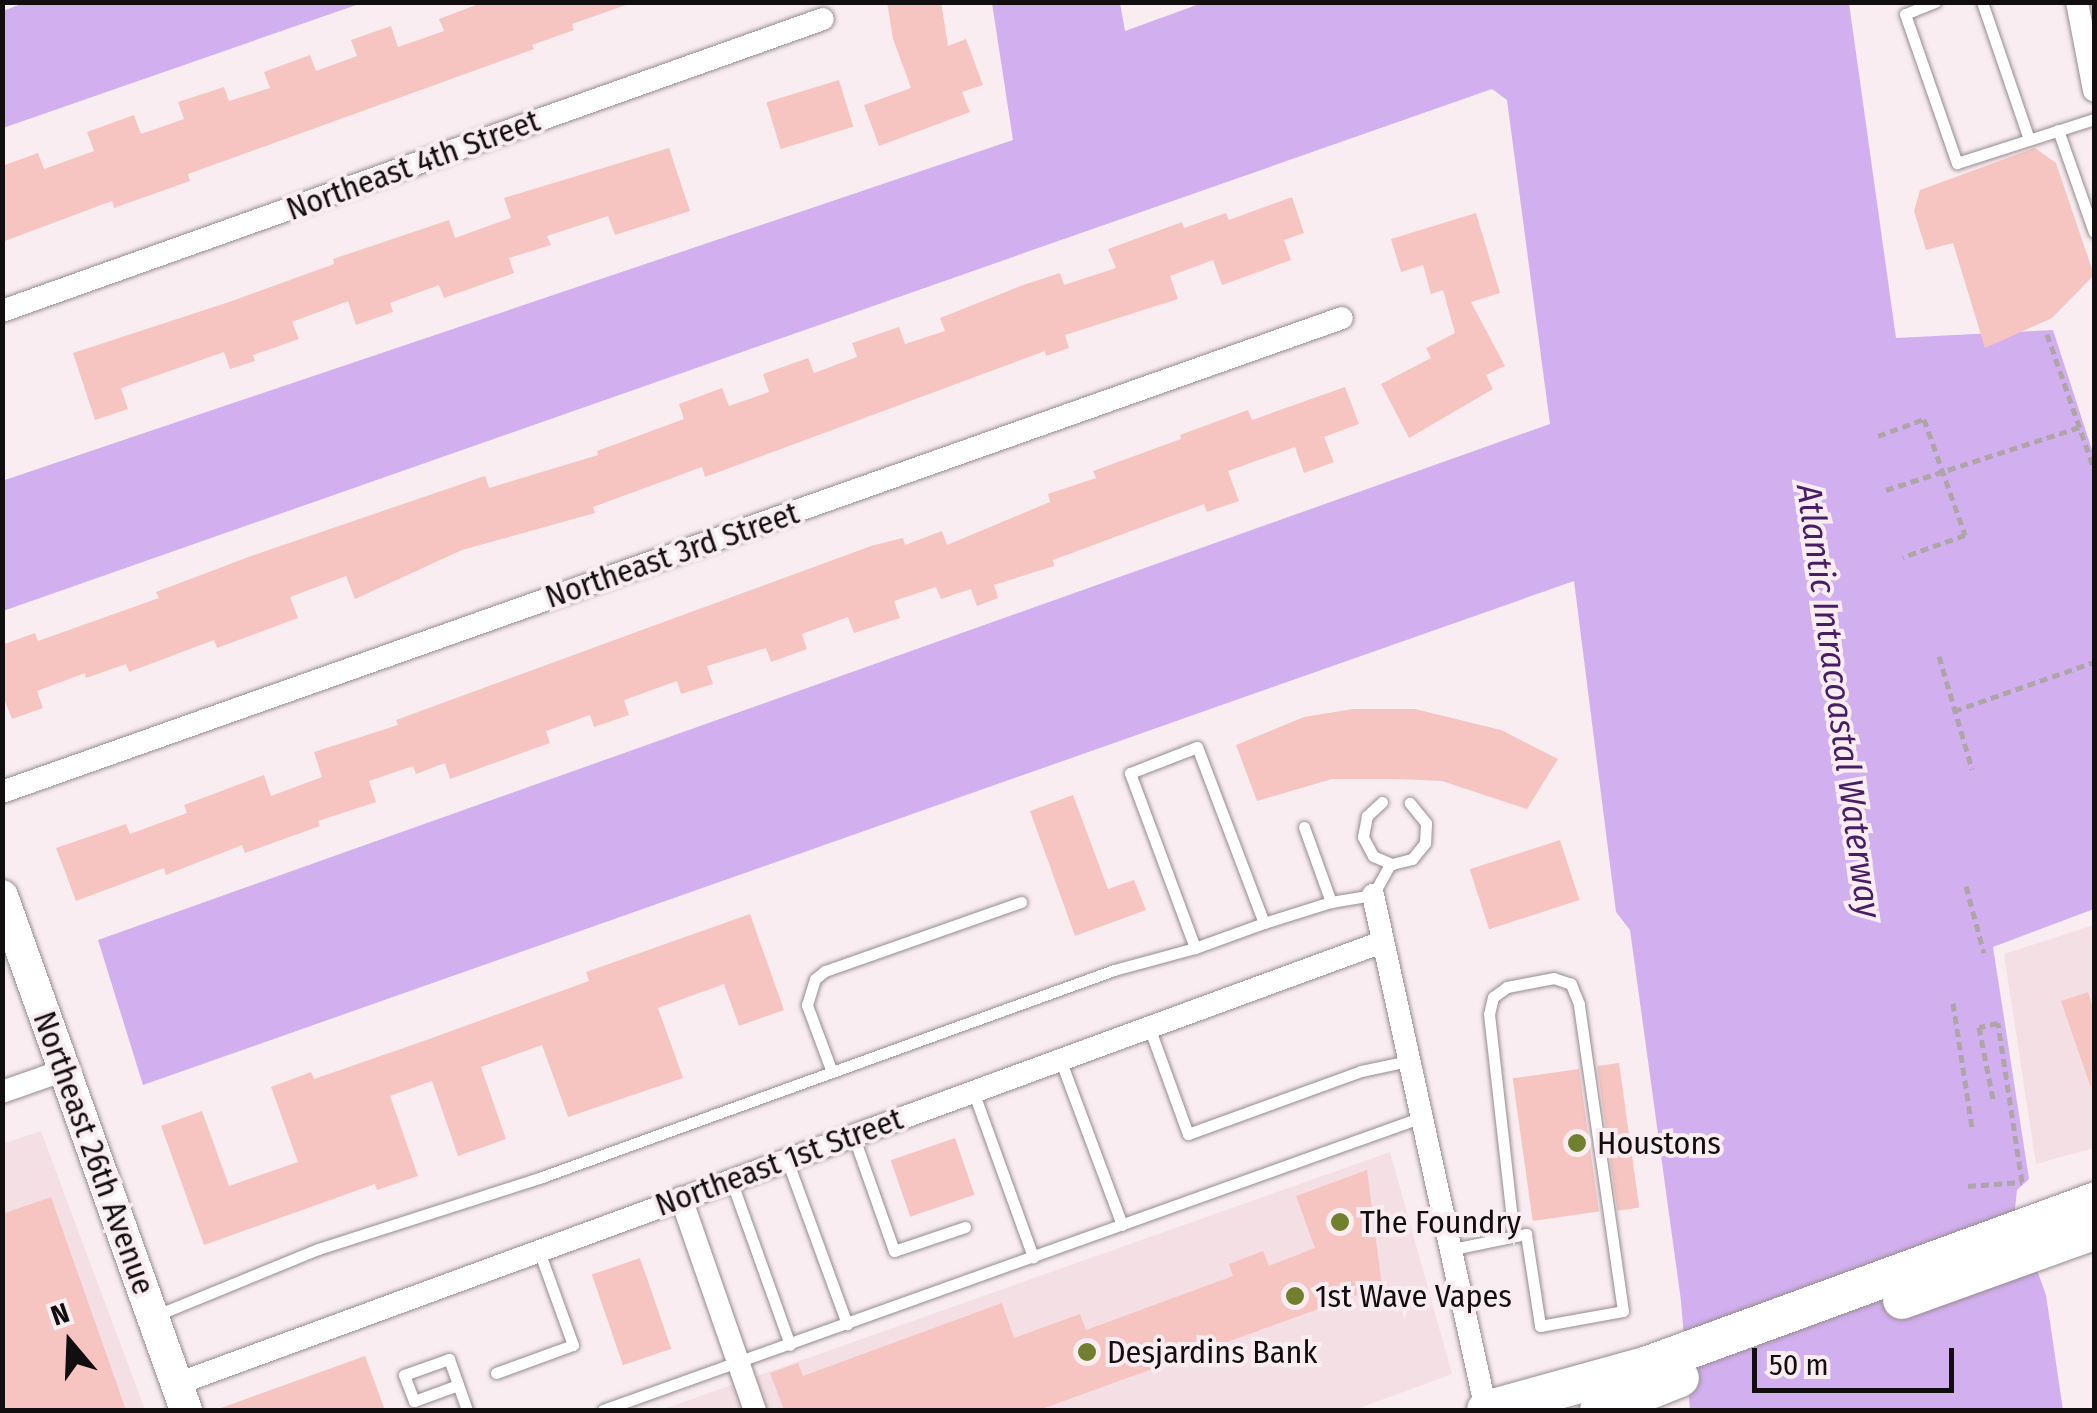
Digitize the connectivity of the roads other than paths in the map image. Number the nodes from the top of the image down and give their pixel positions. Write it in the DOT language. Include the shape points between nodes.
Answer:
graph roads {
  1 [pos="1935,2"];
  2 [pos="1982,2"];
  3 [pos="2077,2"];
  4 [pos="824,19"];
  5 [pos="2094,90"];
  6 [pos="2094,118"];
  7 [pos="2058,130"];
  8 [pos="2029,140"];
  9 [pos="2094,232"];
  10 [pos="2,311"];
  11 [pos="1342,318"];
  12 [pos="2,792"];
  13 [pos="1382,802"];
  14 [pos="1410,803"];
  15 [pos="1304,827"];
  16 [pos="1390,864"];
  17 [pos="1372,894"];
  18 [pos="2,896"];
  19 [pos="1021,902"];
  20 [pos="1331,902"];
  21 [pos="1264,923"];
  22 [pos="1382,942"];
  23 [pos="1194,948"];
  24 [pos="1149,1027"];
  25 [pos="1060,1060"];
  26 [pos="1409,1061"];
  27 [pos="62,1070"];
  28 [pos="832,1072"];
  29 [pos="974,1091"];
  30 [pos="2,1092"];
  31 [pos="1422,1117"];
  32 [pos="853,1136"];
  33 [pos="787,1160"];
  34 [pos="731,1180"];
  35 [pos="681,1198"];
  36 [pos="2091,1218"];
  37 [pos="1122,1225"];
  38 [pos="964,1226"];
  39 [pos="1514,1236"];
  40 [pos="1453,1249"];
  41 [pos="539,1251"];
  42 [pos="1033,1258"];
  43 [pos="153,1317"];
  44 [pos="846,1324"];
  45 [pos="790,1345"];
  46 [pos="738,1364"];
  47 [pos="496,1373"];
  48 [pos="1651,1376"];
  49 [pos="458,1385"];
  50 [pos="182,1397"];
  51 [pos="467,1410"];
  52 [pos="603,1410"];
  53 [pos="755,1410"];
  54 [pos="1486,1410"];
  55 [pos="1599,1410"];
  1 -- 8 [label="lane" via="1905,14 1956,162"];
  2 -- 8 [label="lane"];
  3 -- 5 [label="street"];
  4 -- 10 [label="street, Northeast 4th Street"];
  6 -- 7 [label="lane"];
  7 -- 8 [label="lane"];
  7 -- 9 [label="lane"];
  11 -- 12 [label="street, Northeast 3rd Street"];
  13 -- 16 [label="lane" via="1367,816 1363,837 1373,856"];
  14 -- 16 [label="lane" via="1426,823 1425,844 1412,859"];
  15 -- 20 [label="lane"];
  16 -- 17 [label="lane"];
  17 -- 20 [label="lane"];
  17 -- 22 [label="street"];
  18 -- 27 [label="street, Northeast 26th Avenue"];
  19 -- 28 [label="lane" via="816,979 807,1005"];
  20 -- 21 [label="lane"];
  21 -- 23 [label="lane"];
  21 -- 23 [label="lane" via="1198,748 1130,773"];
  22 -- 24 [label="street, Northeast 1st Street"];
  22 -- 26 [label="street"];
  23 -- 28 [label="lane" via="1114,970"];
  24 -- 25 [label="street, Northeast 1st Street"];
  24 -- 26 [label="lane" via="1188,1134 1361,1070"];
  25 -- 29 [label="street, Northeast 1st Street"];
  25 -- 37 [label="lane"];
  26 -- 31 [label="street"];
  27 -- 30 [label="street"];
  27 -- 43 [label="street, Northeast 26th Avenue"];
  28 -- 43 [label="lane" via="318,1249"];
  29 -- 32 [label="street, Northeast 1st Street"];
  29 -- 42 [label="lane"];
  31 -- 37 [label="lane"];
  31 -- 40 [label="street"];
  32 -- 33 [label="street, Northeast 1st Street"];
  32 -- 38 [label="lane" via="894,1251"];
  33 -- 34 [label="street, Northeast 1st Street"];
  33 -- 44 [label="lane"];
  34 -- 35 [label="street, Northeast 1st Street"];
  34 -- 45 [label="lane"];
  35 -- 41 [label="street, Northeast 1st Street"];
  35 -- 46 [label="street"];
  36 -- 48 [label="main road"];
  37 -- 42 [label="lane"];
  39 -- 39 [label="lane" via="1526,1234 1540,1326 1623,1311 1580,1004 1571,984 1554,978 1508,987 1493,997 1489,1014"];
  39 -- 40 [label="lane"];
  40 -- 54 [label="street"];
  41 -- 47 [label="lane" via="573,1345"];
  41 -- 50 [label="street, Northeast 1st Street"];
  42 -- 44 [label="lane"];
  43 -- 50 [label="street, Northeast 26th Avenue"];
  44 -- 45 [label="lane"];
  45 -- 46 [label="lane"];
  46 -- 52 [label="lane"];
  46 -- 53 [label="street"];
  48 -- 54 [label="main road"];
  48 -- 55 [label="main road"];
  49 -- 49 [label="lane" via="449,1359 404,1375 414,1401"];
  49 -- 51 [label="lane"];
}
